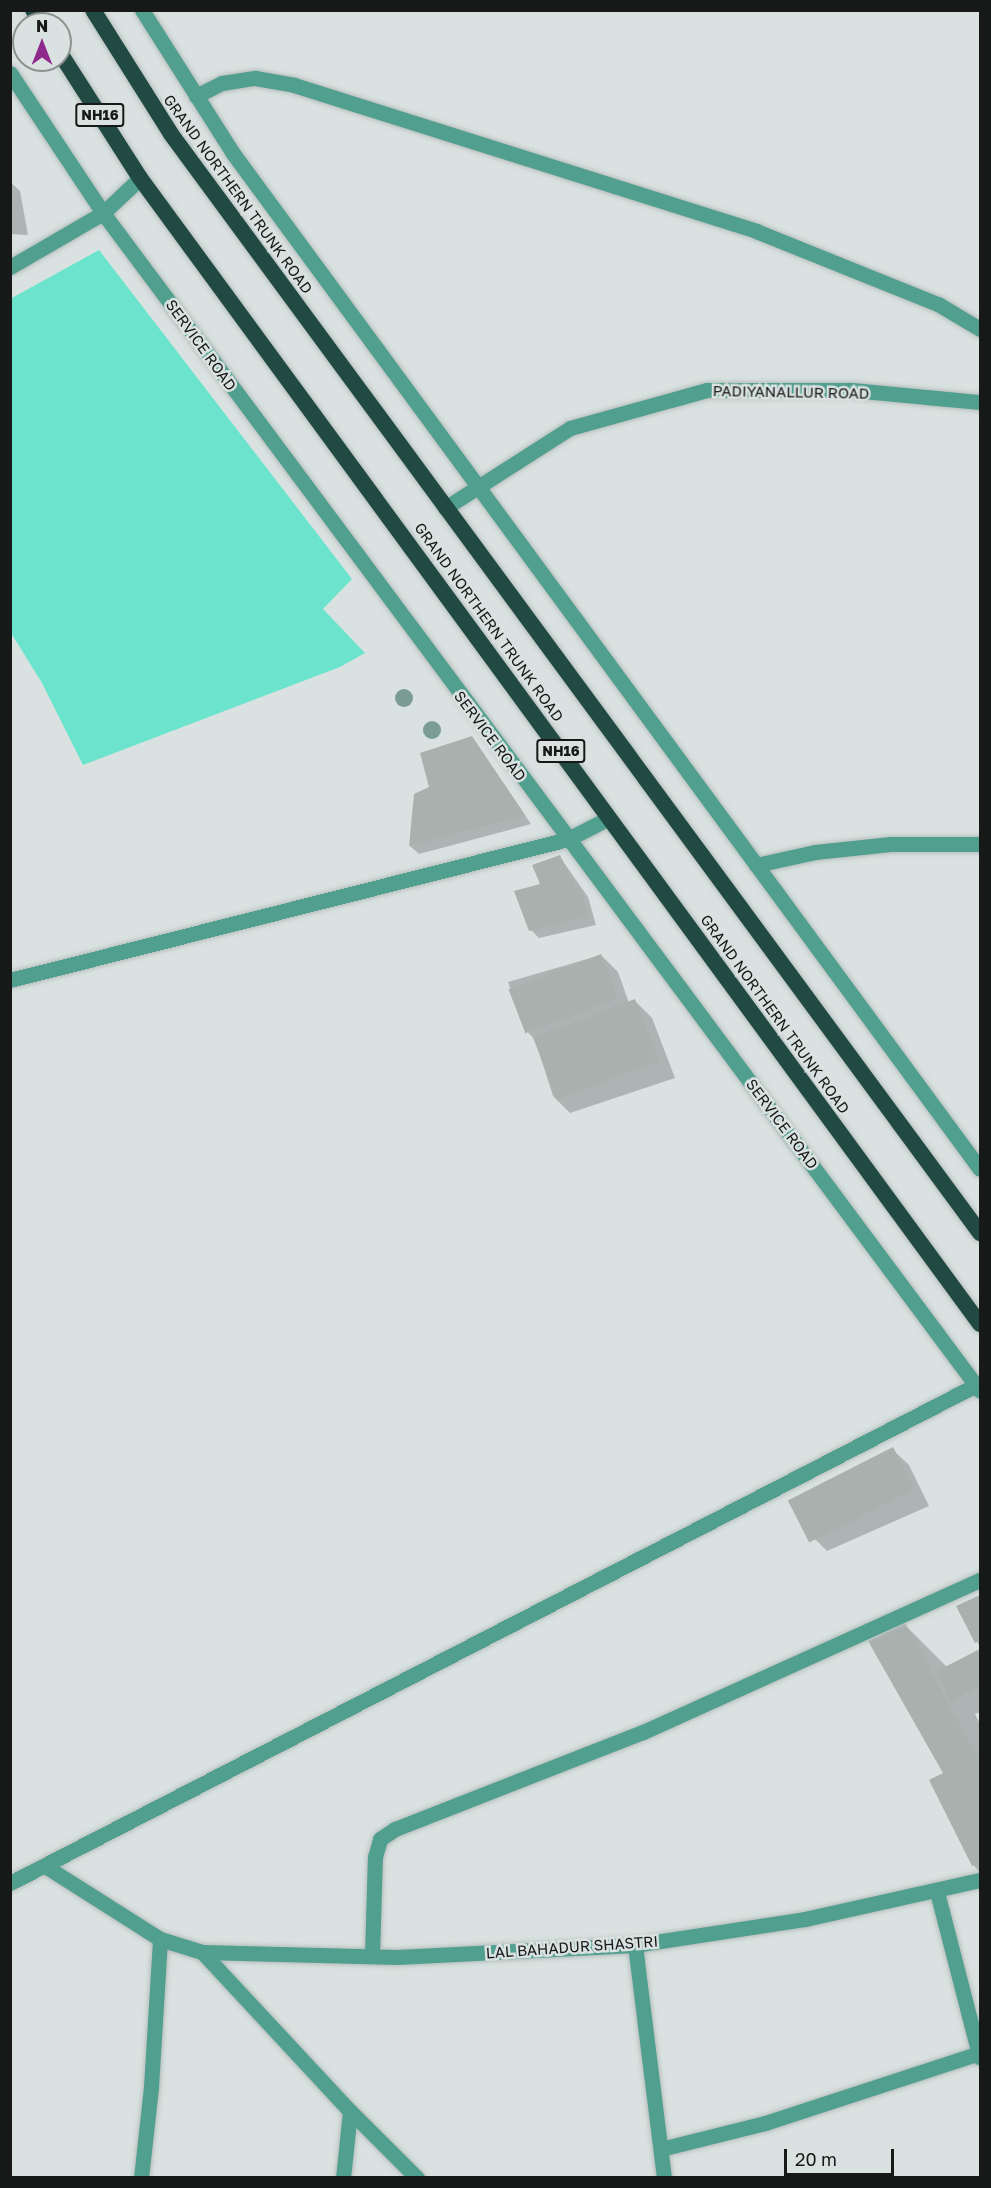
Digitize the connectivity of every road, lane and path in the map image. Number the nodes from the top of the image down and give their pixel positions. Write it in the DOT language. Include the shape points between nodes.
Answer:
graph roads {
  1 [pos="93,10"];
  2 [pos="142,10"];
  3 [pos="72,71"];
  4 [pos="10,73"];
  5 [pos="196,96"];
  6 [pos="140,178"];
  7 [pos="103,213"];
  8 [pos="10,267"];
  9 [pos="981,329"];
  10 [pos="981,402"];
  11 [pos="479,486"];
  12 [pos="445,508"];
  13 [pos="609,818"];
  14 [pos="568,839"];
  15 [pos="981,844"];
  16 [pos="756,865"];
  17 [pos="10,980"];
  18 [pos="981,1169"];
  19 [pos="981,1233"];
  20 [pos="981,1324"];
  21 [pos="978,1388"];
  22 [pos="981,1580"];
  23 [pos="45,1866"];
  24 [pos="981,1880"];
  25 [pos="10,1883"];
  26 [pos="937,1892"];
  27 [pos="159,1939"];
  28 [pos="635,1945"];
  29 [pos="202,1952"];
  30 [pos="372,1956"];
  31 [pos="980,2055"];
  32 [pos="350,2111"];
  33 [pos="661,2150"];
  34 [pos="141,2178"];
  35 [pos="343,2178"];
  36 [pos="417,2178"];
  37 [pos="664,2178"];
  1 -- 12 [label="highway, GRAND NORTHERN TRUNK ROAD / NH16" via="165,126"];
  2 -- 5 [label="street"];
  3 -- 6 [label="highway, GRAND NORTHERN TRUNK ROAD / NH16"];
  4 -- 7 [label="street, SERVICE ROAD"];
  5 -- 9 [label="street" via="222,83 255,78 294,85 756,231 938,304"];
  5 -- 11 [label="street" via="232,152"];
  6 -- 7 [label="street"];
  6 -- 13 [label="highway, GRAND NORTHERN TRUNK ROAD / NH16"];
  7 -- 8 [label="street"];
  7 -- 14 [label="street, SERVICE ROAD"];
  10 -- 11 [label="street, PADIYANALLUR ROAD" via="852,390 707,390 570,428"];
  11 -- 12 [label="street, PADIYANALLUR ROAD"];
  11 -- 16 [label="street"];
  12 -- 19 [label="highway, GRAND NORTHERN TRUNK ROAD / NH16"];
  13 -- 14 [label="street"];
  13 -- 20 [label="highway, GRAND NORTHERN TRUNK ROAD / NH16"];
  14 -- 17 [label="street"];
  14 -- 21 [label="street, SERVICE ROAD"];
  15 -- 16 [label="street" via="891,844 815,852"];
  16 -- 18 [label="street"];
  21 -- 23 [label="street"];
  22 -- 30 [label="street" via="643,1732 406,1825 380,1839 375,1857"];
  23 -- 25 [label="street"];
  23 -- 27 [label="street, LAL BAHADUR SHASTRI"];
  24 -- 26 [label="street, LAL BAHADUR SHASTRI"];
  26 -- 28 [label="street, LAL BAHADUR SHASTRI" via="805,1919"];
  26 -- 31 [label="street"];
  27 -- 29 [label="street, LAL BAHADUR SHASTRI"];
  27 -- 34 [label="street" via="151,2087"];
  28 -- 30 [label="street, LAL BAHADUR SHASTRI"];
  28 -- 33 [label="street"];
  29 -- 30 [label="street, LAL BAHADUR SHASTRI"];
  29 -- 32 [label="street"];
  31 -- 33 [label="street" via="776,2120"];
  32 -- 35 [label="street"];
  32 -- 36 [label="street"];
  33 -- 37 [label="street"];
}
